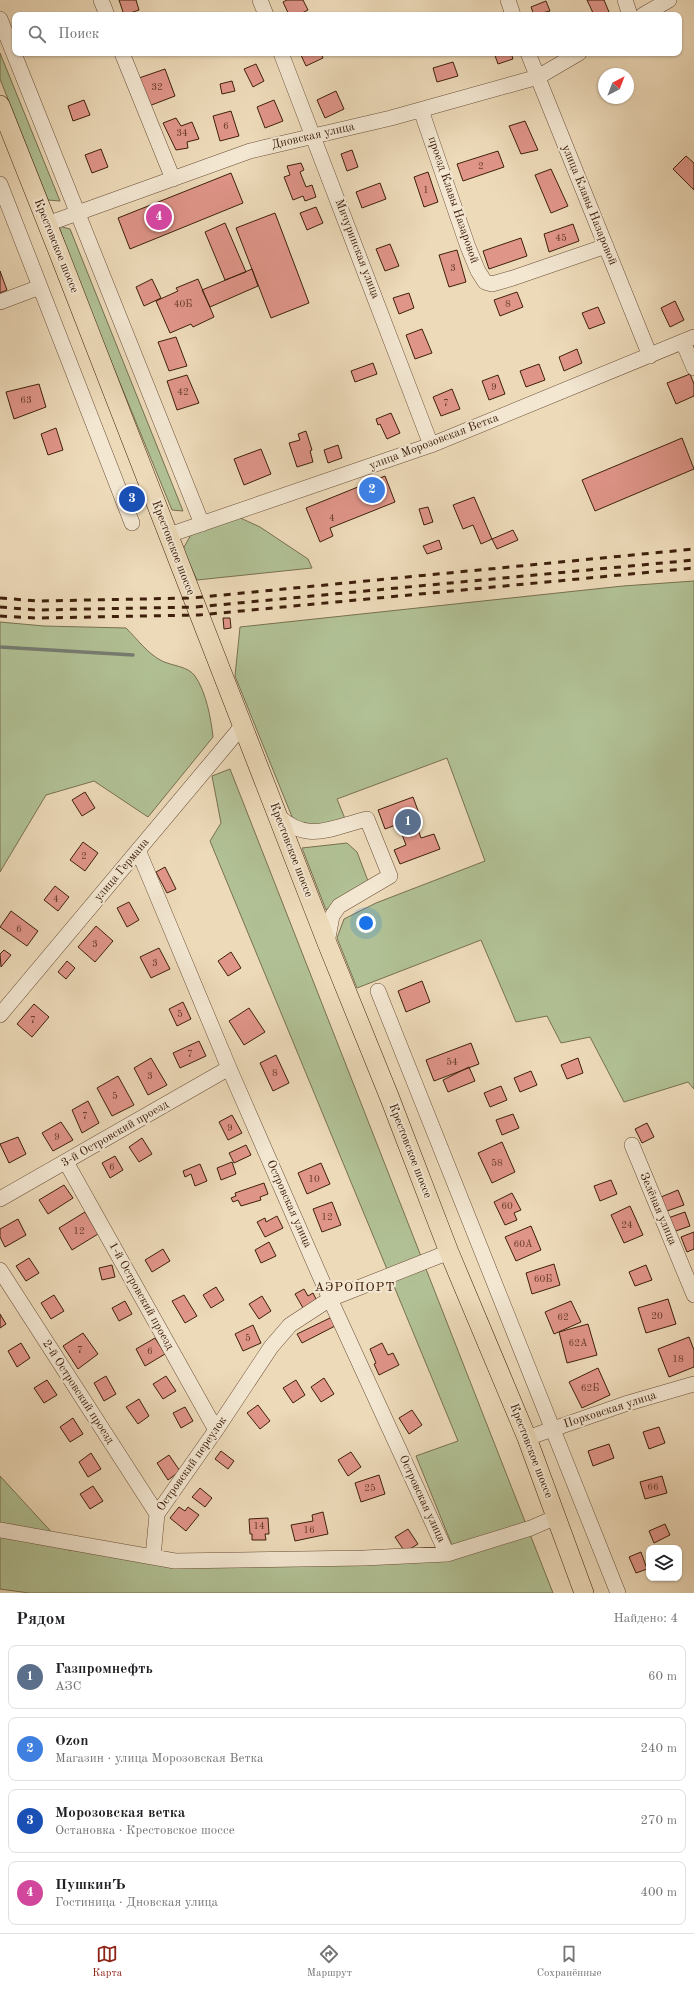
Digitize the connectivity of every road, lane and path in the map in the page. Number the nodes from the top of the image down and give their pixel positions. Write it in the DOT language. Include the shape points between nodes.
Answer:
graph roads {
  1 [pos="101,0"];
  2 [pos="260,0"];
  3 [pos="508,0"];
  4 [pos="625,0"];
  5 [pos="669,0"];
  6 [pos="106,12"];
  7 [pos="265,12"];
  8 [pos="512,12"];
  9 [pos="629,12"];
  10 [pos="649,12"];
  11 [pos="0,19"];
  12 [pos="12,49"];
  13 [pos="15,56"];
  14 [pos="123,56"];
  15 [pos="282,56"];
  16 [pos="529,56"];
  17 [pos="574,56"];
  18 [pos="538,77"];
  19 [pos="0,105"];
  20 [pos="421,110"];
  21 [pos="314,136"];
  22 [pos="173,179"];
  23 [pos="0,184"];
  24 [pos="77,213"];
  25 [pos="47,224"];
  26 [pos="606,246"];
  27 [pos="40,287"];
  28 [pos="0,302"];
  29 [pos="688,340"];
  30 [pos="650,356"];
  31 [pos="694,368"];
  32 [pos="431,445"];
  33 [pos="132,523"];
  34 [pos="202,524"];
  35 [pos="169,535"];
  36 [pos="243,725"];
  37 [pos="277,814"];
  38 [pos="138,850"];
  39 [pos="327,943"];
  40 [pos="378,991"];
  41 [pos="0,1015"];
  42 [pos="229,1068"];
  43 [pos="632,1145"];
  44 [pos="66,1162"];
  45 [pos="0,1199"];
  46 [pos="449,1252"];
  47 [pos="0,1270"];
  48 [pos="694,1295"];
  49 [pos="330,1299"];
  50 [pos="694,1384"];
  51 [pos="552,1429"];
  52 [pos="216,1430"];
  53 [pos="527,1438"];
  54 [pos="156,1514"];
  55 [pos="556,1517"];
  56 [pos="0,1530"];
  57 [pos="447,1554"];
  58 [pos="154,1557"];
  59 [pos="584,1593"];
  60 [pos="618,1593"];
  1 -- 6 [label="street"];
  2 -- 7 [label="street"];
  3 -- 8 [label="street"];
  4 -- 9 [label="street"];
  5 -- 10 [label="street"];
  11 -- 12 [label="street"];
  13 -- 24 [label="street"];
  14 -- 22 [label="street"];
  15 -- 21 [label="street, Мичуринская улица"];
  16 -- 18 [label="street, улица Клавы Назаровой"];
  17 -- 18 [label="street, Дновская улица"];
  18 -- 20 [label="street, Дновская улица"];
  18 -- 26 [label="street, улица Клавы Назаровой"];
  19 -- 25 [label="main road, Крестовское шоссе"];
  20 -- 21 [label="street, Дновская улица"];
  20 -- 26 [label="street, проезд Клавы Назаровой" via="468,246 485,282 492,284 513,278"];
  21 -- 22 [label="street, Дновская улица" via="250,152"];
  21 -- 32 [label="street, Мичуринская улица"];
  22 -- 24 [label="street, Дновская улица"];
  23 -- 27 [label="street"];
  24 -- 25 [label="street, Дновская улица"];
  24 -- 34 [label="street"];
  25 -- 35 [label="main road, Крестовское шоссе"];
  26 -- 30 [label="street, улица Клавы Назаровой"];
  27 -- 28 [label="street"];
  27 -- 33 [label="street"];
  29 -- 30 [label="street, улица Морозовская Ветка"];
  29 -- 31 [label="street"];
  30 -- 32 [label="street, улица Морозовская Ветка"];
  32 -- 34 [label="street, улица Морозовская Ветка"];
  34 -- 35 [label="street, улица Морозовская Ветка"];
  35 -- 36 [label="main road, Крестовское шоссе"];
  36 -- 37 [label="main road, Крестовское шоссе"];
  36 -- 38 [label="street, улица Германа"];
  37 -- 39 [label="main road, Крестовское шоссе"];
  37 -- 39 [label="street" via="288,825 300,831 313,833 367,818 390,876 339,906 332,916"];
  38 -- 41 [label="street, улица Германа"];
  38 -- 42 [label="street, Островская улица"];
  39 -- 46 [label="main road, Крестовское шоссе"];
  40 -- 51 [label="street"];
  42 -- 44 [label="street, 3-й Островский проезд"];
  42 -- 49 [label="street, Островская улица"];
  43 -- 48 [label="street, Зелёная улица"];
  44 -- 45 [label="street, 3-й Островский проезд"];
  44 -- 52 [label="street, 1-й Островский проезд"];
  46 -- 49 [label="street, Островский переулок"];
  46 -- 53 [label="main road, Крестовское шоссе"];
  47 -- 54 [label="street, 2-й Островский проезд"];
  49 -- 52 [label="street, Островский переулок" via="290,1325 271,1347"];
  49 -- 57 [label="street, Островская улица"];
  50 -- 51 [label="street, Порховская улица"];
  51 -- 53 [label="street, Порховская улица"];
  51 -- 60 [label="street"];
  52 -- 54 [label="street, Островский переулок"];
  53 -- 55 [label="main road, Крестовское шоссе"];
  54 -- 58 [label="street, Островский переулок"];
  55 -- 57 [label="street" via="531,1528"];
  55 -- 59 [label="main road, Крестовское шоссе"];
  56 -- 58 [label="street"];
  57 -- 58 [label="street" via="175,1561"];
}
